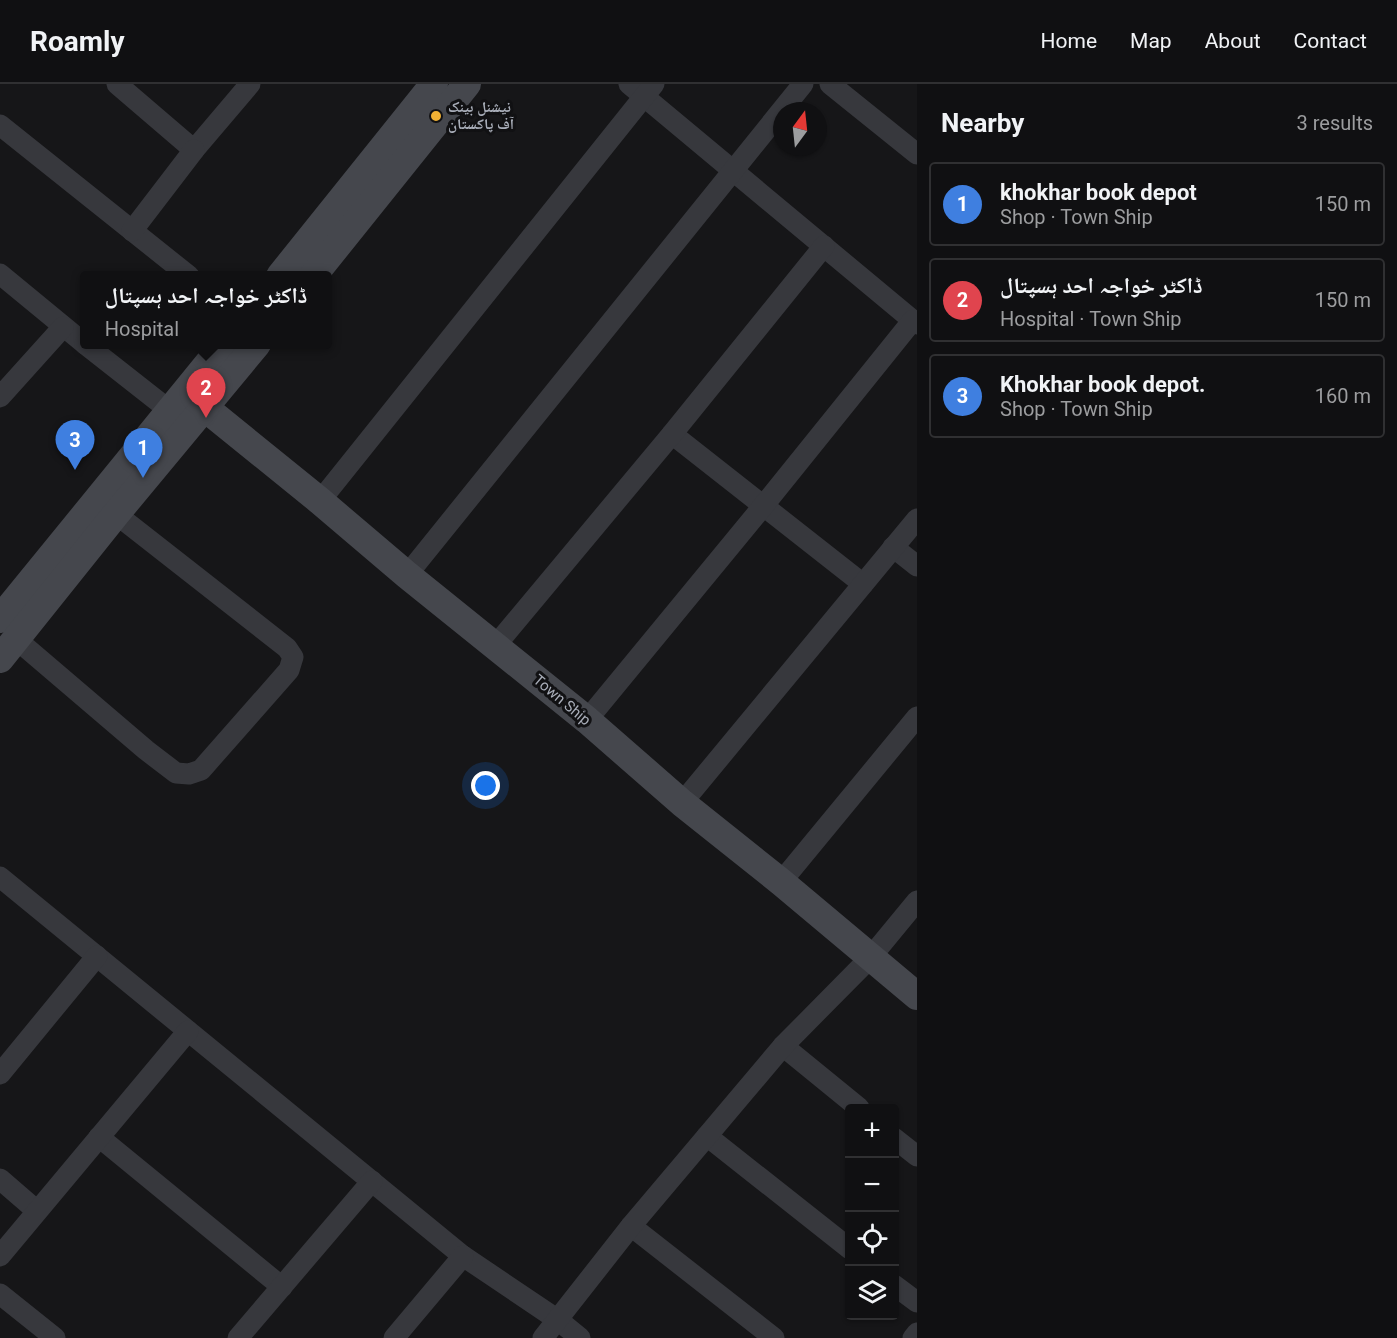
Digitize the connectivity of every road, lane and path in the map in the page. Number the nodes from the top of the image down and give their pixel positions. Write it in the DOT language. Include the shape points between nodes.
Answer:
graph roads {
  1 [pos="117,84"];
  2 [pos="250,84"];
  3 [pos="434,84"];
  4 [pos="467,84"];
  5 [pos="803,84"];
  6 [pos="830,84"];
  7 [pos="642,88"];
  8 [pos="0,125"];
  9 [pos="194,150"];
  10 [pos="917,154"];
  11 [pos="733,171"];
  12 [pos="132,231"];
  13 [pos="824,246"];
  14 [pos="183,271"];
  15 [pos="284,271"];
  16 [pos="317,271"];
  17 [pos="0,274"];
  18 [pos="915,322"];
  19 [pos="63,327"];
  20 [pos="80,340"];
  21 [pos="91,349"];
  22 [pos="221,349"];
  23 [pos="254,349"];
  24 [pos="0,397"];
  25 [pos="204,407"];
  26 [pos="169,410"];
  27 [pos="672,434"];
  28 [pos="321,501"];
  29 [pos="764,505"];
  30 [pos="116,514"];
  31 [pos="917,519"];
  32 [pos="893,547"];
  33 [pos="917,567"];
  34 [pos="407,575"];
  35 [pos="863,584"];
  36 [pos="5,639"];
  37 [pos="496,645"];
  38 [pos="917,717"];
  39 [pos="587,720"];
  40 [pos="682,803"];
  41 [pos="1,879"];
  42 [pos="781,882"];
  43 [pos="917,901"];
  44 [pos="97,956"];
  45 [pos="870,958"];
  46 [pos="917,996"];
  47 [pos="188,1031"];
  48 [pos="783,1046"];
  49 [pos="0,1074"];
  50 [pos="854,1104"];
  51 [pos="707,1136"];
  52 [pos="99,1137"];
  53 [pos="899,1142"];
  54 [pos="917,1156"];
  55 [pos="0,1179"];
  56 [pos="372,1181"];
  57 [pos="37,1211"];
  58 [pos="631,1226"];
  59 [pos="845,1246"];
  60 [pos="0,1256"];
  61 [pos="463,1256"];
  62 [pos="282,1287"];
  63 [pos="899,1289"];
  64 [pos="0,1294"];
  65 [pos="917,1302"];
  66 [pos="558,1320"];
  67 [pos="917,1333"];
  68 [pos="55,1338"];
  69 [pos="238,1338"];
  70 [pos="394,1338"];
  71 [pos="543,1338"];
  72 [pos="580,1338"];
  73 [pos="774,1338"];
  74 [pos="913,1338"];
  1 -- 9 [label="street"];
  2 -- 9 [label="street"];
  3 -- 15 [label="main road"];
  4 -- 16 [label="main road"];
  5 -- 11 [label="street"];
  6 -- 10 [label="street"];
  7 -- 11 [label="street"];
  7 -- 28 [label="street"];
  8 -- 12 [label="street"];
  9 -- 12 [label="street"];
  11 -- 13 [label="street"];
  11 -- 34 [label="street"];
  12 -- 14 [label="street"];
  13 -- 18 [label="street"];
  13 -- 27 [label="street"];
  17 -- 19 [label="street"];
  18 -- 29 [label="street"];
  19 -- 20 [label="street"];
  19 -- 24 [label="street"];
  21 -- 26 [label="street"];
  22 -- 26 [label="main road"];
  23 -- 25 [label="main road"];
  25 -- 28 [label="main road, Town Ship"];
  25 -- 30 [label="main road"];
  26 -- 36 [label="main road"];
  27 -- 29 [label="street"];
  27 -- 37 [label="street"];
  28 -- 34 [label="main road, Town Ship"];
  29 -- 35 [label="street"];
  29 -- 39 [label="street"];
  30 -- 36 [label="main road"];
  30 -- 36 [label="street" via="287,648 293,657 289,670 201,770 176,774"];
  31 -- 32 [label="street"];
  32 -- 33 [label="street"];
  32 -- 35 [label="street"];
  34 -- 37 [label="main road, Town Ship"];
  35 -- 40 [label="street"];
  37 -- 39 [label="main road, Town Ship"];
  38 -- 42 [label="street"];
  39 -- 40 [label="main road, Town Ship"];
  40 -- 42 [label="main road, Town Ship"];
  41 -- 44 [label="street"];
  42 -- 45 [label="main road, Town Ship"];
  43 -- 45 [label="street"];
  44 -- 47 [label="street"];
  44 -- 49 [label="street"];
  45 -- 46 [label="main road, Town Ship"];
  45 -- 48 [label="street"];
  47 -- 52 [label="street"];
  47 -- 56 [label="street"];
  48 -- 50 [label="street"];
  48 -- 51 [label="street"];
  51 -- 58 [label="street"];
  51 -- 59 [label="street"];
  52 -- 57 [label="street"];
  52 -- 62 [label="street"];
  53 -- 54 [label="street"];
  55 -- 57 [label="street"];
  56 -- 61 [label="street"];
  56 -- 62 [label="street"];
  57 -- 60 [label="street"];
  58 -- 66 [label="street"];
  58 -- 73 [label="street"];
  61 -- 66 [label="street"];
  61 -- 70 [label="street"];
  62 -- 69 [label="street"];
  63 -- 65 [label="street"];
  64 -- 68 [label="street"];
  66 -- 71 [label="street"];
  66 -- 72 [label="street"];
  67 -- 74 [label="street"];
}
